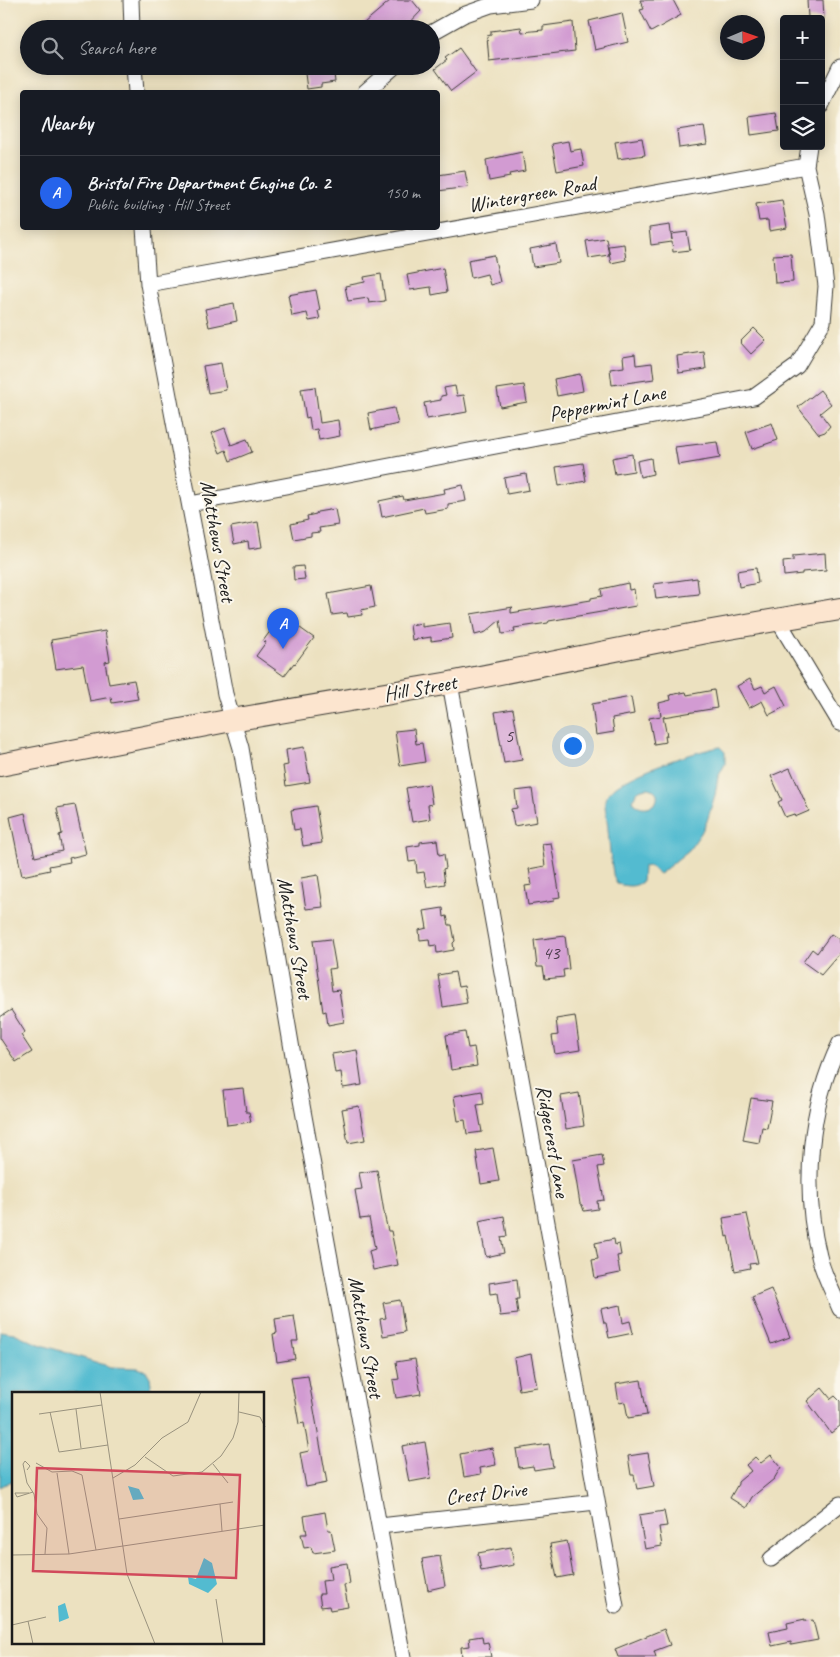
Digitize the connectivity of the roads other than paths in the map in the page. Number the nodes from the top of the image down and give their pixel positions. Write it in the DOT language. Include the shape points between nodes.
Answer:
graph roads {
  1 [pos="130,0"];
  2 [pos="531,0"];
  3 [pos="131,20"];
  4 [pos="440,28"];
  5 [pos="840,67"];
  6 [pos="136,75"];
  7 [pos="385,75"];
  8 [pos="140,90"];
  9 [pos="367,90"];
  10 [pos="821,105"];
  11 [pos="808,150"];
  12 [pos="806,166"];
  13 [pos="144,230"];
  14 [pos="148,284"];
  15 [pos="190,504"];
  16 [pos="840,609"];
  17 [pos="778,620"];
  18 [pos="450,683"];
  19 [pos="232,720"];
  20 [pos="840,723"];
  21 [pos="0,765"];
  22 [pos="840,1043"];
  23 [pos="840,1309"];
  24 [pos="596,1502"];
  25 [pos="840,1504"];
  26 [pos="380,1526"];
  27 [pos="771,1559"];
  28 [pos="616,1606"];
  29 [pos="403,1657"];
  1 -- 3 [label="street"];
  2 -- 4 [label="street" via="492,4"];
  5 -- 10 [label="street"];
  6 -- 8 [label="street"];
  7 -- 9 [label="street"];
  11 -- 12 [label="street, Peppermint Lane"];
  12 -- 14 [label="street, Wintergreen Road"];
  12 -- 15 [label="street, Peppermint Lane" via="817,214 826,286 823,322 797,366 754,397"];
  13 -- 14 [label="street, Matthews Street"];
  14 -- 15 [label="street, Matthews Street"];
  15 -- 19 [label="street, Matthews Street"];
  16 -- 17 [label="street, Hill Street"];
  17 -- 18 [label="street, Hill Street"];
  17 -- 20 [label="street"];
  18 -- 19 [label="street, Hill Street"];
  18 -- 24 [label="street, Ridgecrest Lane"];
  19 -- 21 [label="street, Hill Street"];
  19 -- 26 [label="street, Matthews Street" via="241,748 295,1067"];
  22 -- 23 [label="street" via="830,1062 815,1116 809,1182 819,1257"];
  24 -- 26 [label="street, Crest Drive"];
  24 -- 28 [label="street, Ridgecrest Lane"];
  25 -- 27 [label="street"];
  26 -- 29 [label="street, Matthews Street"];
}
